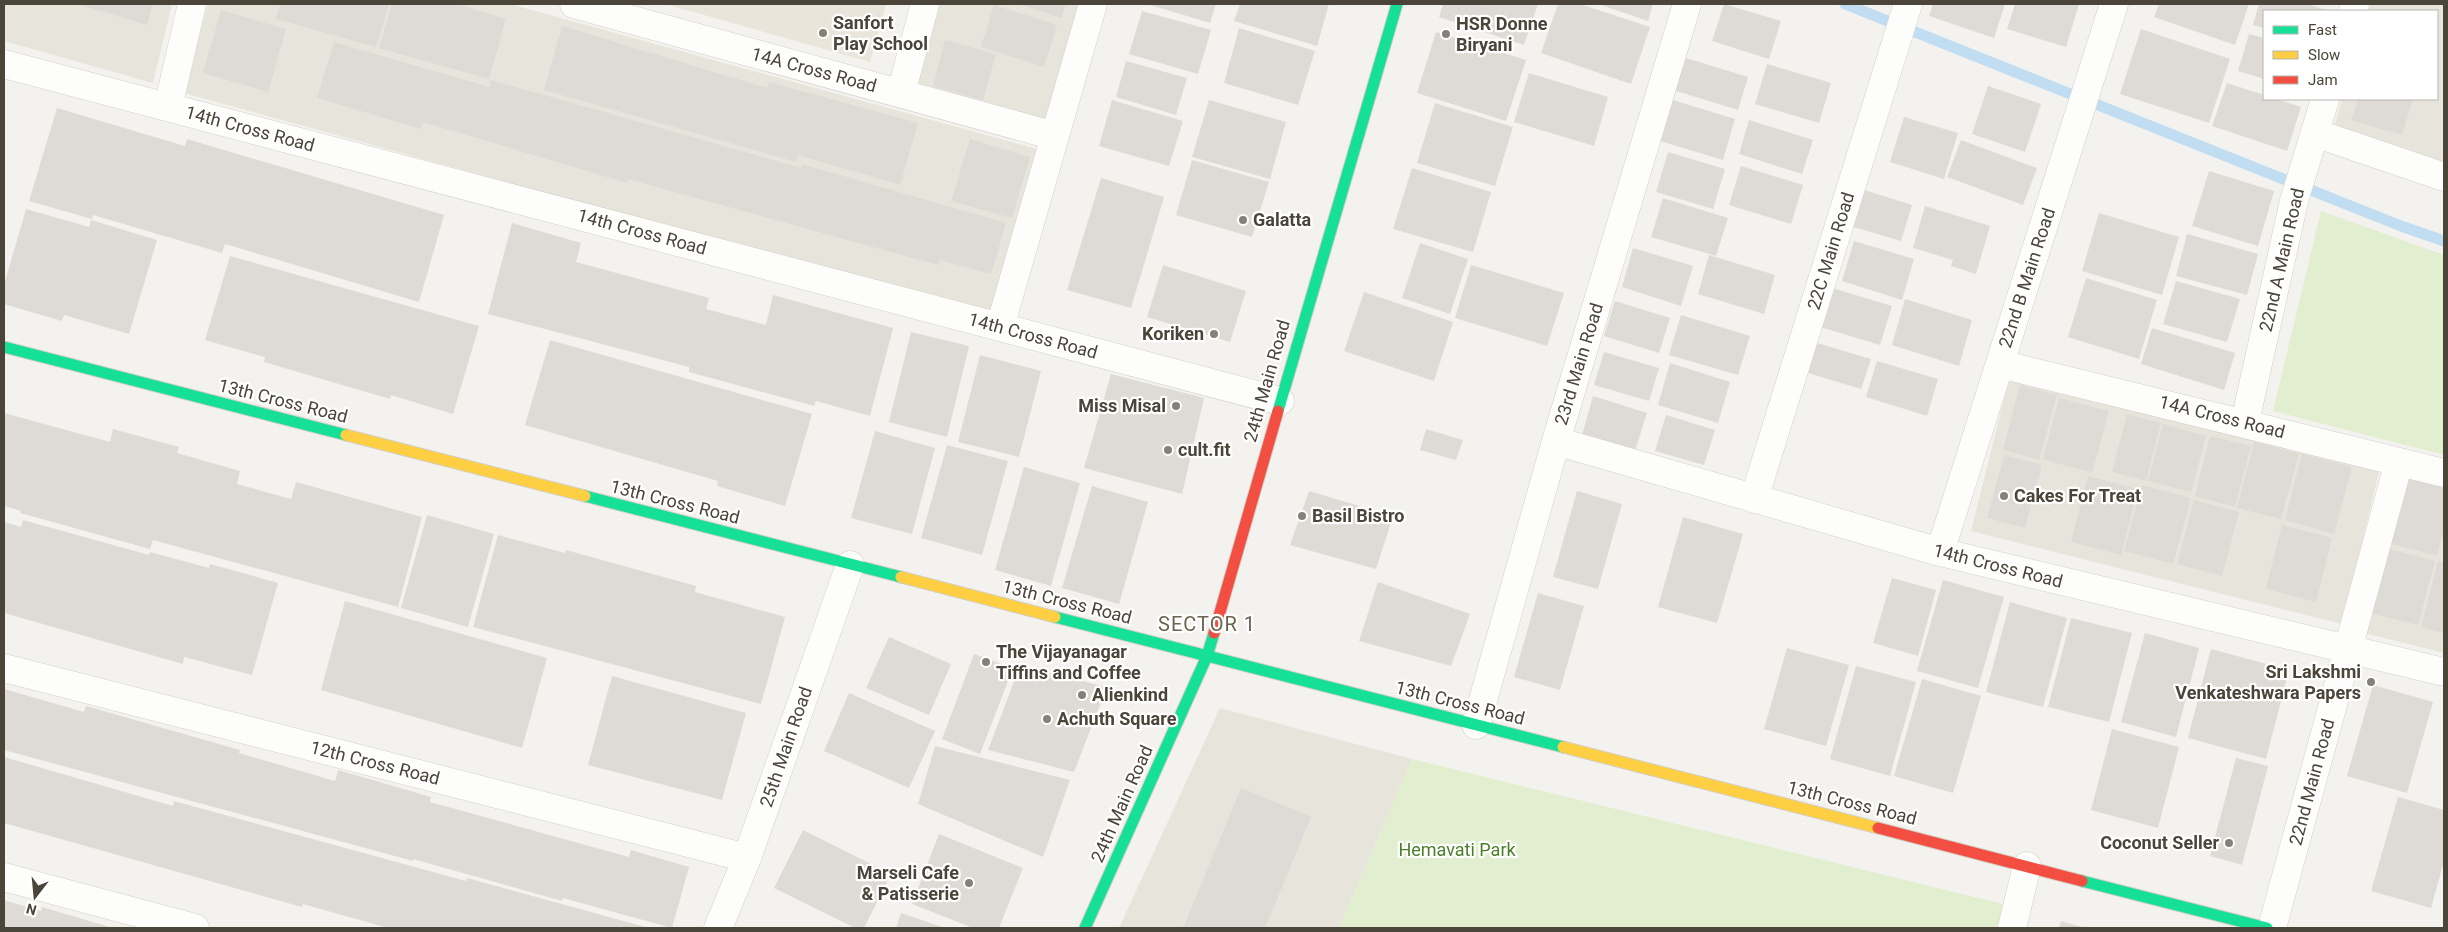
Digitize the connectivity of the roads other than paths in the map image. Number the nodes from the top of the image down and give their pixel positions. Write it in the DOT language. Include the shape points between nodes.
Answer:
graph roads {
  1 [pos="192,4"];
  2 [pos="574,4"];
  3 [pos="925,4"];
  4 [pos="1093,4"];
  5 [pos="1397,4"];
  6 [pos="1687,4"];
  7 [pos="1908,4"];
  8 [pos="2114,4"];
  9 [pos="4,64"];
  10 [pos="901,93"];
  11 [pos="2326,100"];
  12 [pos="168,107"];
  13 [pos="2315,133"];
  14 [pos="1055,136"];
  15 [pos="2444,177"];
  16 [pos="1000,327"];
  17 [pos="4,347"];
  18 [pos="2000,364"];
  19 [pos="1280,401"];
  20 [pos="2245,422"];
  21 [pos="1556,442"];
  22 [pos="2400,462"];
  23 [pos="2444,473"];
  24 [pos="1754,499"];
  25 [pos="1940,552"];
  26 [pos="850,565"];
  27 [pos="2348,650"];
  28 [pos="1207,656"];
  29 [pos="4,668"];
  30 [pos="2444,672"];
  31 [pos="1476,725"];
  32 [pos="747,858"];
  33 [pos="2027,866"];
  34 [pos="4,877"];
  35 [pos="195,928"];
  36 [pos="718,928"];
  37 [pos="1085,928"];
  38 [pos="2012,928"];
  39 [pos="2267,928"];
  40 [pos="2272,928"];
  1 -- 12 [label="street"];
  2 -- 10 [label="street, 14A Cross Road"];
  3 -- 10 [label="street"];
  4 -- 14 [label="street"];
  5 -- 19 [label="street, 24th Main Road"];
  6 -- 21 [label="street, 23rd Main Road"];
  7 -- 24 [label="street, 22C Main Road"];
  8 -- 18 [label="street, 22nd B Main Road"];
  9 -- 12 [label="street, 14th Cross Road"];
  10 -- 14 [label="street, 14A Cross Road"];
  11 -- 13 [label="street, 22nd A Main Road"];
  12 -- 16 [label="street, 14th Cross Road"];
  13 -- 15 [label="street"];
  13 -- 20 [label="street, 22nd A Main Road" via="2294,201"];
  14 -- 16 [label="street"];
  16 -- 19 [label="street, 14th Cross Road"];
  17 -- 26 [label="street, 13th Cross Road"];
  18 -- 20 [label="street, 14A Cross Road"];
  18 -- 25 [label="street, 22nd B Main Road"];
  19 -- 28 [label="street, 24th Main Road"];
  20 -- 22 [label="street, 14A Cross Road"];
  21 -- 24 [label="street, 14th Cross Road"];
  21 -- 31 [label="street, 23rd Main Road"];
  22 -- 23 [label="street, 14A Cross Road"];
  22 -- 27 [label="street, 22nd Main Road"];
  24 -- 25 [label="street, 14th Cross Road"];
  25 -- 27 [label="street, 14th Cross Road"];
  26 -- 28 [label="street, 13th Cross Road"];
  26 -- 32 [label="street, 25th Main Road"];
  27 -- 30 [label="street, 14th Cross Road"];
  27 -- 40 [label="street, 22nd Main Road"];
  28 -- 31 [label="street, 13th Cross Road"];
  28 -- 37 [label="street, 24th Main Road"];
  29 -- 32 [label="street, 12th Cross Road"];
  31 -- 33 [label="street, 13th Cross Road"];
  32 -- 36 [label="street, 25th Main Road"];
  33 -- 38 [label="street"];
  33 -- 39 [label="street, 13th Cross Road"];
  34 -- 35 [label="street"];
}
